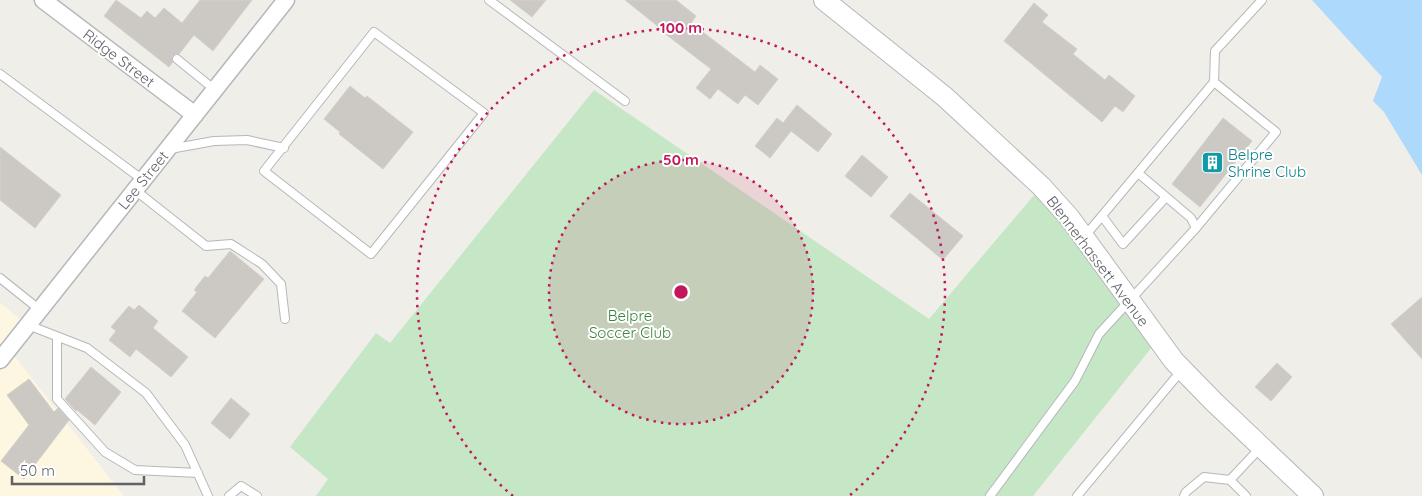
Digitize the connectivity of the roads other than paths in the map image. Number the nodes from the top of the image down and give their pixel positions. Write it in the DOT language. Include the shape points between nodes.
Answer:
graph roads {
  1 [pos="43,0"];
  2 [pos="286,0"];
  3 [pos="489,0"];
  4 [pos="824,0"];
  5 [pos="1262,0"];
  6 [pos="177,59"];
  7 [pos="0,74"];
  8 [pos="1214,82"];
  9 [pos="215,90"];
  10 [pos="625,100"];
  11 [pos="195,115"];
  12 [pos="284,148"];
  13 [pos="168,149"];
  14 [pos="1138,173"];
  15 [pos="139,185"];
  16 [pos="1166,197"];
  17 [pos="1102,216"];
  18 [pos="1196,228"];
  19 [pos="1084,238"];
  20 [pos="0,278"];
  21 [pos="1129,302"];
  22 [pos="40,310"];
  23 [pos="285,319"];
  24 [pos="28,325"];
  25 [pos="57,337"];
  26 [pos="0,360"];
  27 [pos="1182,370"];
  28 [pos="1261,447"];
  29 [pos="198,473"];
  30 [pos="1230,480"];
  31 [pos="208,496"];
  32 [pos="229,496"];
  33 [pos="257,496"];
  34 [pos="990,496"];
  35 [pos="1077,496"];
  36 [pos="1184,496"];
  37 [pos="1246,496"];
  38 [pos="1313,496"];
  1 -- 11 [label="street, Ridge Street"];
  2 -- 9 [label="street, Lee Street"];
  3 -- 10 [label="lane"];
  4 -- 19 [label="street, Blennerhassett Avenue" via="945,97 1041,186"];
  5 -- 8 [label="lane" via="1214,50"];
  6 -- 9 [label="lane"];
  7 -- 15 [label="lane"];
  8 -- 14 [label="lane"];
  8 -- 18 [label="lane" via="1276,132"];
  9 -- 11 [label="street, Lee Street"];
  11 -- 13 [label="street, Lee Street"];
  12 -- 12 [label="lane" via="374,32 484,113 370,254 264,172"];
  12 -- 13 [label="lane" via="248,140 214,141"];
  13 -- 15 [label="street, Lee Street"];
  14 -- 16 [label="lane"];
  14 -- 17 [label="lane"];
  15 -- 22 [label="street, Lee Street"];
  15 -- 23 [label="lane" via="206,246 231,244 262,264 281,284"];
  16 -- 17 [label="lane" via="1123,244"];
  16 -- 18 [label="lane" via="1192,218"];
  17 -- 19 [label="lane"];
  18 -- 21 [label="lane"];
  19 -- 21 [label="street, Blennerhassett Avenue"];
  20 -- 22 [label="lane"];
  21 -- 27 [label="street, Blennerhassett Avenue"];
  21 -- 34 [label="lane" via="1099,334 1075,381"];
  22 -- 24 [label="street, Lee Street"];
  24 -- 25 [label="lane"];
  24 -- 26 [label="street, Lee Street"];
  25 -- 29 [label="lane" via="87,348 146,393 185,445"];
  25 -- 29 [label="lane" via="57,399 105,452 135,470"];
  27 -- 28 [label="street, Blennerhassett Avenue"];
  27 -- 35 [label="lane"];
  28 -- 30 [label="lane"];
  28 -- 38 [label="street, Blennerhassett Avenue"];
  29 -- 31 [label="lane"];
  30 -- 36 [label="lane" via="1204,477"];
  30 -- 37 [label="lane"];
  32 -- 33 [label="lane" via="241,486"];
}
